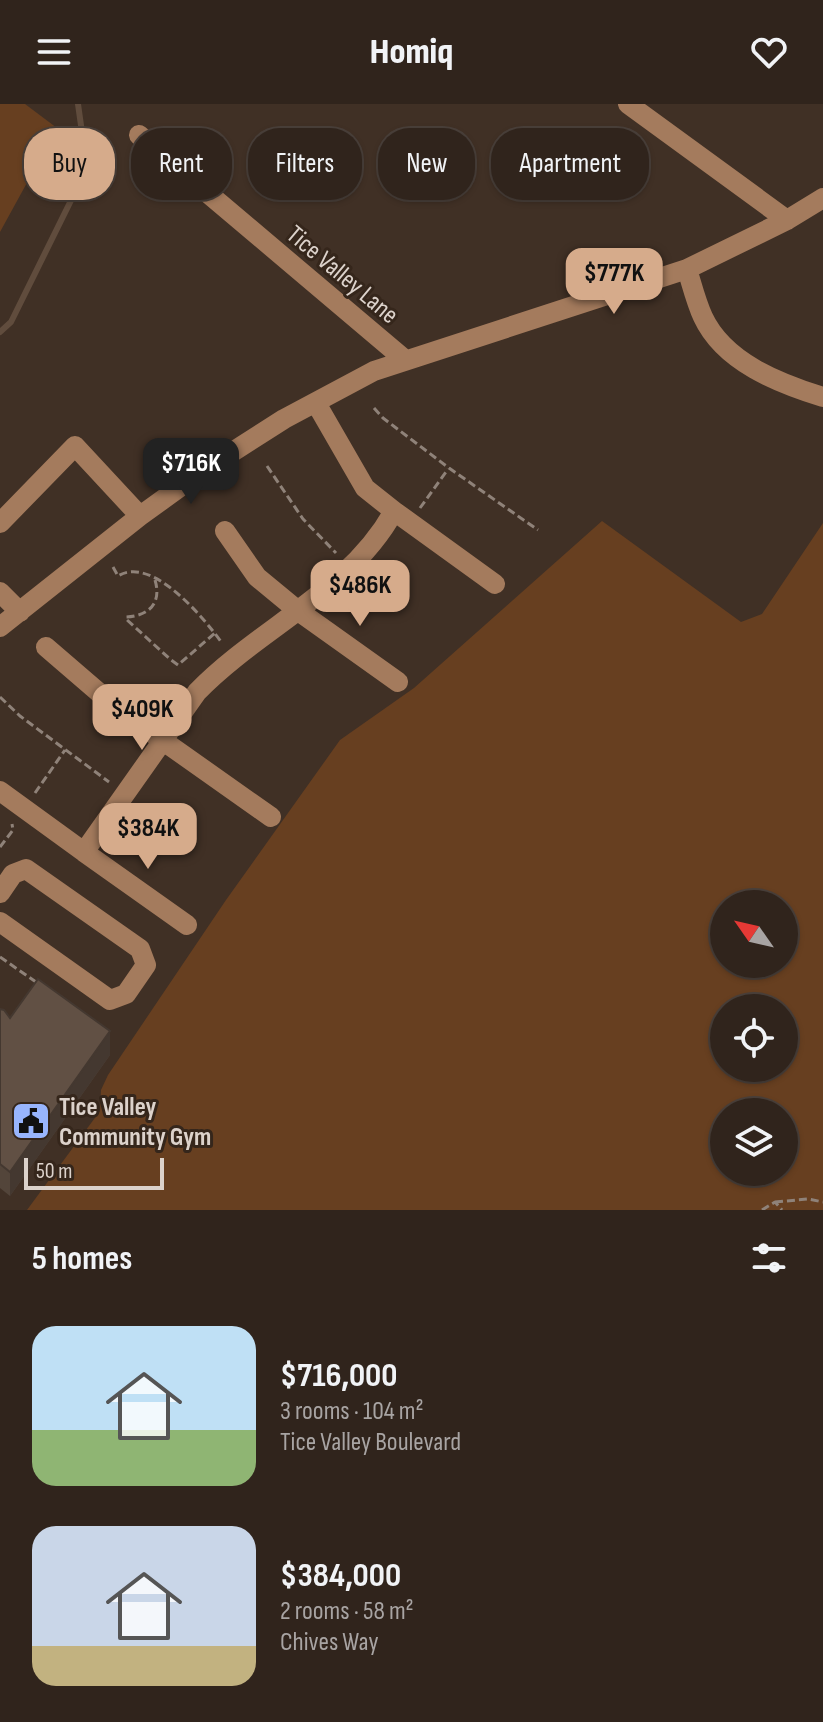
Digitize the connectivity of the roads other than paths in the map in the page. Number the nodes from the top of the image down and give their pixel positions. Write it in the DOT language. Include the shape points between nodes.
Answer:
graph roads {
  1 [pos="628,104"];
  2 [pos="823,198"];
  3 [pos="216,200"];
  4 [pos="787,220"];
  5 [pos="687,269"];
  6 [pos="404,359"];
  7 [pos="823,397"];
  8 [pos="316,403"];
  9 [pos="394,511"];
  10 [pos="140,516"];
  11 [pos="0,523"];
  12 [pos="225,531"];
  13 [pos="495,584"];
  14 [pos="0,592"];
  15 [pos="297,610"];
  16 [pos="20,612"];
  17 [pos="0,627"];
  18 [pos="46,647"];
  19 [pos="398,682"];
  20 [pos="163,739"];
  21 [pos="0,791"];
  22 [pos="271,817"];
  23 [pos="84,852"];
  24 [pos="0,893"];
  25 [pos="0,922"];
  26 [pos="187,925"];
  1 -- 4 [label="street"];
  2 -- 4 [label="street"];
  3 -- 6 [label="street, Tice Valley Lane"];
  4 -- 5 [label="street"];
  5 -- 6 [label="street"];
  5 -- 7 [label="street" via="717,341 778,383"];
  6 -- 8 [label="street"];
  8 -- 9 [label="street" via="365,488"];
  8 -- 10 [label="street"];
  9 -- 13 [label="street"];
  9 -- 15 [label="street" via="382,534 351,568"];
  10 -- 11 [label="street" via="75,446"];
  10 -- 16 [label="street"];
  12 -- 15 [label="street" via="257,577"];
  14 -- 16 [label="street"];
  15 -- 19 [label="street"];
  15 -- 20 [label="street" via="218,671"];
  16 -- 17 [label="street"];
  18 -- 20 [label="street" via="118,709"];
  20 -- 22 [label="street"];
  20 -- 23 [label="street"];
  21 -- 23 [label="street"];
  23 -- 26 [label="street"];
  24 -- 25 [label="street" via="13,874 26,869 140,949 146,965 126,994 110,1000"];
}
